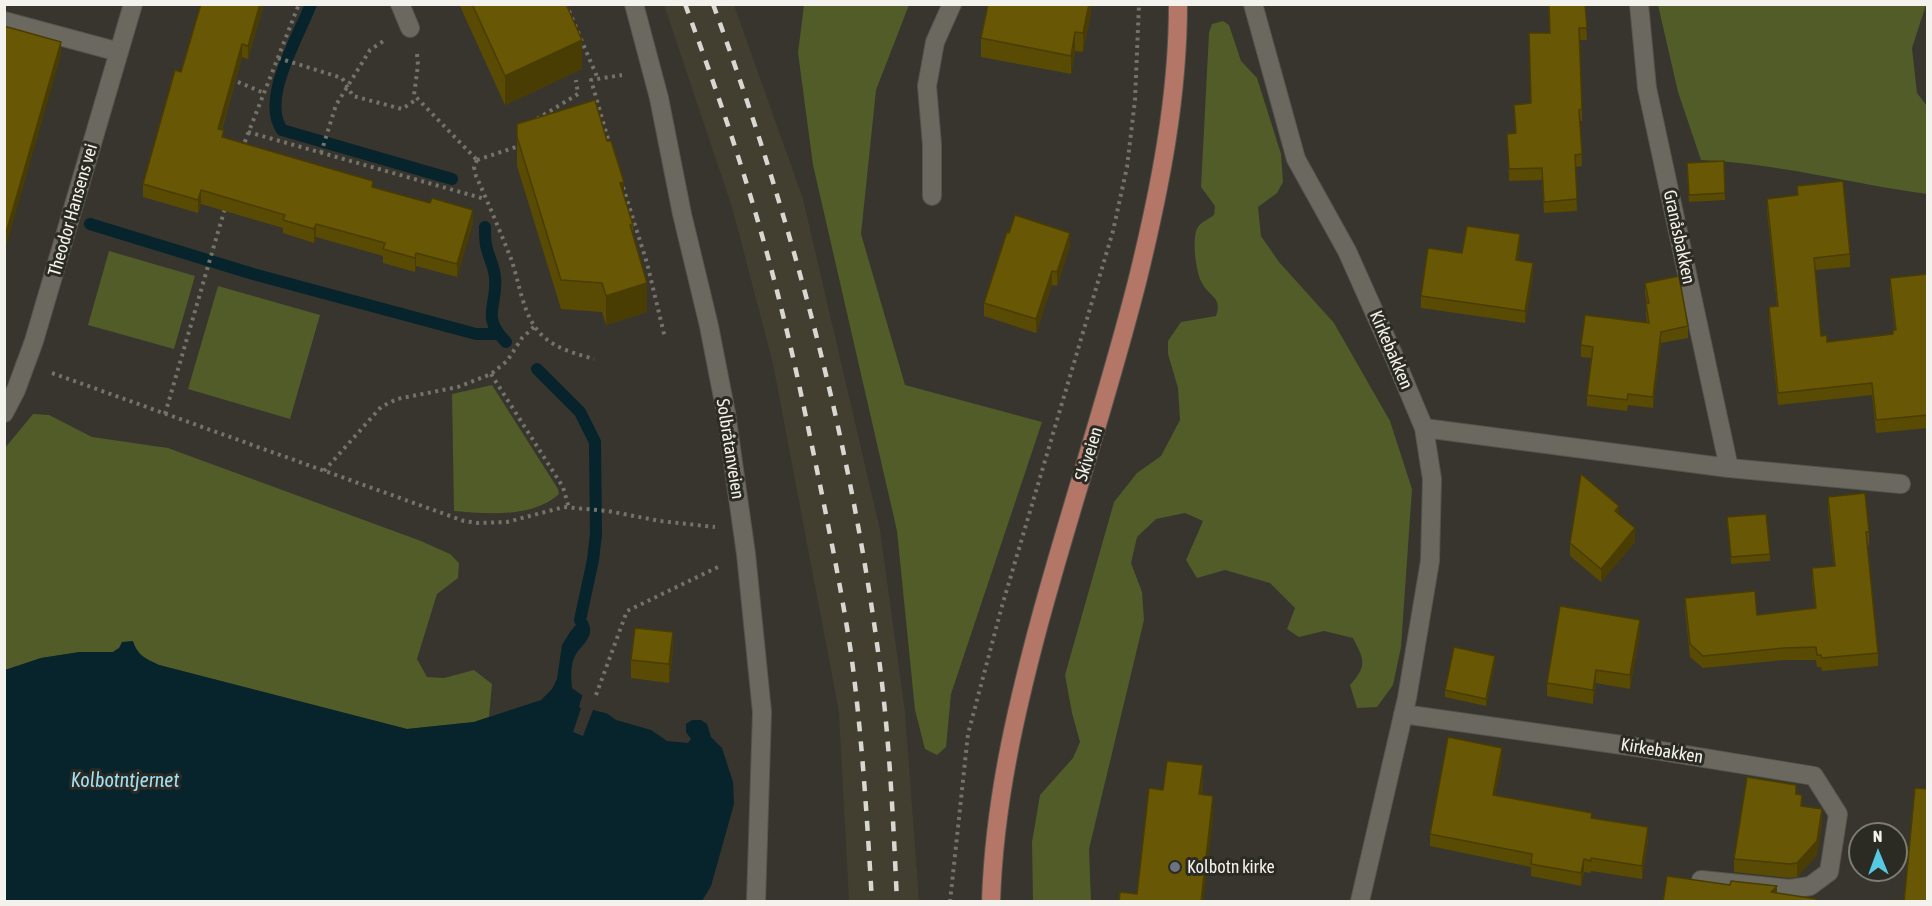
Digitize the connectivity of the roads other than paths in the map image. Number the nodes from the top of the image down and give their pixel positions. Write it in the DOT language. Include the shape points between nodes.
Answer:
graph roads {
  1 [pos="133,4"];
  2 [pos="400,4"];
  3 [pos="634,4"];
  4 [pos="952,4"];
  5 [pos="1178,4"];
  6 [pos="1253,4"];
  7 [pos="1639,4"];
  8 [pos="4,21"];
  9 [pos="410,28"];
  10 [pos="119,52"];
  11 [pos="932,196"];
  12 [pos="4,413"];
  13 [pos="1424,428"];
  14 [pos="1729,468"];
  15 [pos="1901,484"];
  16 [pos="1403,714"];
  17 [pos="1701,880"];
  18 [pos="1360,901"];
  19 [pos="756,902"];
  20 [pos="991,902"];
  1 -- 10 [label="street, Theodor Hansens vei"];
  2 -- 9 [label="street"];
  3 -- 19 [label="street, Solbråtanveien" via="653,70 719,381 746,554 762,712"];
  4 -- 11 [label="street" via="935,42 927,86"];
  5 -- 20 [label="main road, Skiveien" via="1171,119 1163,168 1127,322 1016,710 997,812"];
  6 -- 13 [label="street, Kirkebakken" via="1296,159 1347,251"];
  7 -- 14 [label="street, Granåsbakken" via="1647,88"];
  8 -- 10 [label="street"];
  10 -- 12 [label="street, Theodor Hansens vei" via="26,364"];
  13 -- 14 [label="street"];
  13 -- 16 [label="street, Kirkebakken" via="1432,479 1430,561"];
  14 -- 15 [label="street"];
  16 -- 17 [label="street, Kirkebakken" via="1814,776 1838,814 1829,872 1810,886 1790,889"];
  16 -- 18 [label="street, Kirkebakken"];
}
